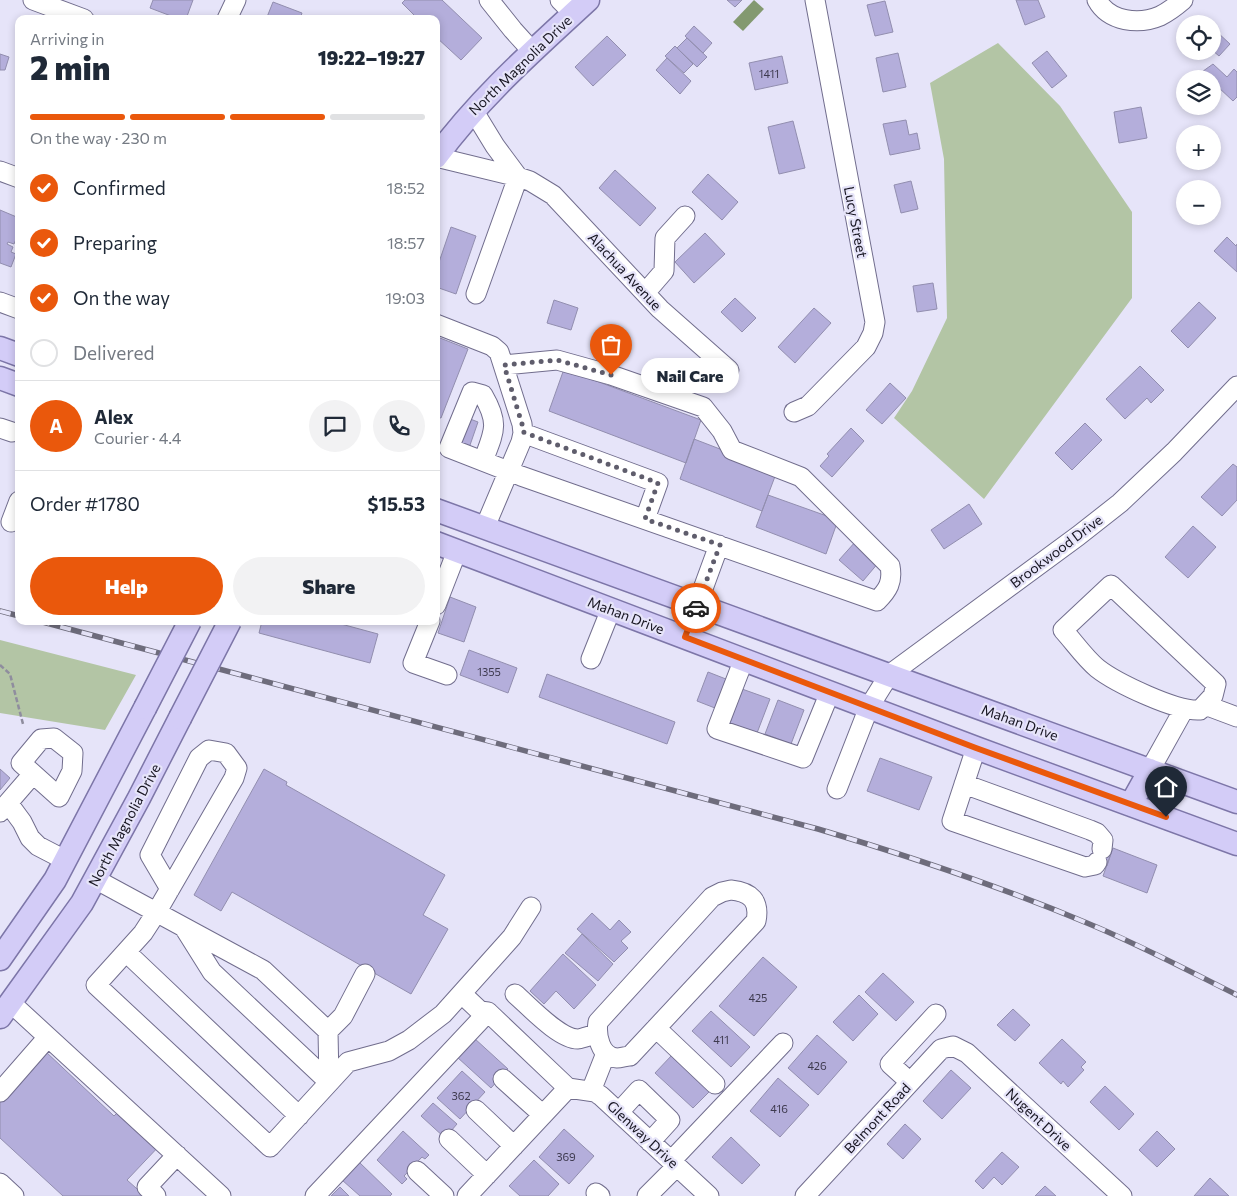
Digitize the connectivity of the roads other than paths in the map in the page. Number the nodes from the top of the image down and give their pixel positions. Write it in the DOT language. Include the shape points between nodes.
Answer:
graph roads {
  1 [pos="33,0"];
  2 [pos="236,0"];
  3 [pos="490,0"];
  4 [pos="815,0"];
  5 [pos="1097,0"];
  6 [pos="1183,0"];
  7 [pos="574,4"];
  8 [pos="73,15"];
  9 [pos="229,15"];
  10 [pos="532,51"];
  11 [pos="473,110"];
  12 [pos="440,152"];
  13 [pos="440,158"];
  14 [pos="0,171"];
  15 [pos="15,177"];
  16 [pos="518,177"];
  17 [pos="685,216"];
  18 [pos="645,292"];
  19 [pos="476,294"];
  20 [pos="0,302"];
  21 [pos="15,308"];
  22 [pos="440,326"];
  23 [pos="0,348"];
  24 [pos="15,354"];
  25 [pos="729,370"];
  26 [pos="506,372"];
  27 [pos="0,378"];
  28 [pos="15,384"];
  29 [pos="1237,386"];
  30 [pos="484,398"];
  31 [pos="794,412"];
  32 [pos="523,432"];
  33 [pos="482,461"];
  34 [pos="509,472"];
  35 [pos="440,511"];
  36 [pos="15,512"];
  37 [pos="645,519"];
  38 [pos="11,522"];
  39 [pos="485,527"];
  40 [pos="440,544"];
  41 [pos="720,545"];
  42 [pos="458,551"];
  43 [pos="440,595"];
  44 [pos="697,605"];
  45 [pos="611,609"];
  46 [pos="188,625"];
  47 [pos="228,625"];
  48 [pos="428,625"];
  49 [pos="685,637"];
  50 [pos="592,659"];
  51 [pos="744,659"];
  52 [pos="447,674"];
  53 [pos="890,675"];
  54 [pos="830,692"];
  55 [pos="1205,705"];
  56 [pos="869,706"];
  57 [pos="1184,709"];
  58 [pos="1237,717"];
  59 [pos="976,748"];
  60 [pos="1150,770"];
  61 [pos="33,774"];
  62 [pos="964,784"];
  63 [pos="837,789"];
  64 [pos="1237,802"];
  65 [pos="1131,804"];
  66 [pos="4,808"];
  67 [pos="1237,844"];
  68 [pos="65,860"];
  69 [pos="95,879"];
  70 [pos="170,889"];
  71 [pos="531,907"];
  72 [pos="156,913"];
  73 [pos="185,928"];
  74 [pos="126,952"];
  75 [pos="0,959"];
  76 [pos="365,974"];
  77 [pos="465,990"];
  78 [pos="516,994"];
  79 [pos="5,1010"];
  80 [pos="488,1012"];
  81 [pos="936,1014"];
  82 [pos="656,1028"];
  83 [pos="328,1031"];
  84 [pos="597,1034"];
  85 [pos="48,1037"];
  86 [pos="914,1037"];
  87 [pos="783,1043"];
  88 [pos="953,1046"];
  89 [pos="606,1053"];
  90 [pos="935,1056"];
  91 [pos="503,1079"];
  92 [pos="329,1082"];
  93 [pos="910,1082"];
  94 [pos="716,1084"];
  95 [pos="568,1088"];
  96 [pos="591,1091"];
  97 [pos="0,1092"];
  98 [pos="476,1110"];
  99 [pos="619,1112"];
  100 [pos="543,1115"];
  101 [pos="299,1116"];
  102 [pos="449,1139"];
  103 [pos="650,1142"];
  104 [pos="514,1146"];
  105 [pos="177,1155"];
  106 [pos="674,1163"];
  107 [pos="417,1171"];
  108 [pos="487,1174"];
  109 [pos="0,1183"];
  110 [pos="14,1196"];
  111 [pos="156,1196"];
  112 [pos="221,1196"];
  113 [pos="315,1196"];
  114 [pos="444,1196"];
  115 [pos="467,1196"];
  116 [pos="647,1196"];
  117 [pos="710,1196"];
  118 [pos="805,1196"];
  119 [pos="1122,1196"];
  1 -- 8 [label="street"];
  2 -- 9 [label="street"];
  3 -- 10 [label="street"];
  4 -- 31 [label="street, Lucy Street" via="875,322 866,346 808,406"];
  5 -- 6 [label="street" via="1109,14 1119,19 1138,21 1161,15"];
  7 -- 10 [label="main road, North Magnolia Drive"];
  10 -- 11 [label="main road, North Magnolia Drive"];
  11 -- 12 [label="main road, North Magnolia Drive"];
  11 -- 16 [label="street, Alachua Avenue"];
  13 -- 16 [label="street, Alachua Avenue"];
  14 -- 15 [label="street"];
  16 -- 18 [label="street, Alachua Avenue" via="553,195"];
  16 -- 19 [label="street"];
  17 -- 18 [label="street" via="665,238 664,271"];
  18 -- 25 [label="street, Alachua Avenue" via="685,333"];
  20 -- 21 [label="street"];
  22 -- 26 [label="street" via="492,346 499,352"];
  23 -- 24 [label="main road"];
  26 -- 30 [label="street"];
  26 -- 32 [label="street"];
  26 -- 41 [label="street" via="557,360 703,407 732,450 801,477 890,566 892,575 888,590 878,602"];
  27 -- 28 [label="main road"];
  29 -- 53 [label="street, Brookwood Drive" via="1174,452 1120,502"];
  30 -- 33 [label="street" via="493,416 494,432"];
  30 -- 33 [label="street" via="472,392 449,448"];
  32 -- 34 [label="street"];
  32 -- 37 [label="street" via="658,483"];
  33 -- 34 [label="street"];
  34 -- 37 [label="street"];
  34 -- 39 [label="street"];
  35 -- 39 [label="main road, Mahan Drive"];
  36 -- 38 [label="street"];
  37 -- 41 [label="street"];
  39 -- 44 [label="main road, Mahan Drive"];
  40 -- 42 [label="main road, Mahan Drive"];
  41 -- 44 [label="street"];
  42 -- 43 [label="street"];
  42 -- 45 [label="main road, Mahan Drive"];
  44 -- 49 [label="main road"];
  44 -- 53 [label="main road, Mahan Drive"];
  45 -- 49 [label="main road, Mahan Drive"];
  45 -- 50 [label="street"];
  46 -- 68 [label="main road, bridge"];
  47 -- 69 [label="main road, North Magnolia Drive, bridge"];
  48 -- 52 [label="street" via="413,663"];
  49 -- 51 [label="main road, Mahan Drive"];
  51 -- 54 [label="main road, Mahan Drive"];
  51 -- 54 [label="street" via="717,729 803,758"];
  53 -- 56 [label="street, Brookwood Drive"];
  53 -- 60 [label="main road, Mahan Drive"];
  54 -- 56 [label="main road, Mahan Drive"];
  55 -- 57 [label="street" via="1200,710"];
  55 -- 57 [label="street" via="1213,696 1216,684 1111,585 1063,630 1097,668 1123,684"];
  55 -- 58 [label="street"];
  56 -- 59 [label="main road, Mahan Drive"];
  56 -- 63 [label="street, Brookwood Drive"];
  57 -- 60 [label="street"];
  59 -- 62 [label="street"];
  59 -- 65 [label="main road, Mahan Drive"];
  60 -- 64 [label="main road, Mahan Drive"];
  60 -- 65 [label="main road"];
  61 -- 66 [label="street"];
  62 -- 62 [label="street" via="1090,830 1103,840 1095,866 1085,867 952,821"];
  65 -- 67 [label="main road, Mahan Drive"];
  66 -- 68 [label="street" via="22,822 38,846"];
  68 -- 69 [label="main road"];
  68 -- 75 [label="main road" via="55,880"];
  69 -- 72 [label="street"];
  69 -- 79 [label="main road, North Magnolia Drive" via="82,903"];
  70 -- 70 [label="street" via="150,855 199,758 209,750 226,753 237,768 234,778"];
  70 -- 72 [label="street"];
  71 -- 77 [label="street" via="512,937"];
  72 -- 73 [label="street"];
  72 -- 74 [label="street"];
  73 -- 83 [label="street" via="263,970"];
  73 -- 92 [label="street" via="212,972"];
  74 -- 101 [label="street"];
  74 -- 101 [label="street" via="96,986 270,1147"];
  76 -- 83 [label="street" via="344,1016"];
  77 -- 80 [label="street" via="480,1011"];
  77 -- 92 [label="street" via="443,1014 409,1040 389,1051 348,1062"];
  78 -- 84 [label="street" via="567,1036 577,1039"];
  79 -- 85 [label="street"];
  80 -- 95 [label="street"];
  80 -- 113 [label="street"];
  81 -- 86 [label="street"];
  82 -- 84 [label="street" via="756,921 756,903 750,896 731,890 712,897 598,1022"];
  82 -- 89 [label="street" via="630,1056 616,1058"];
  82 -- 94 [label="street"];
  83 -- 92 [label="street"];
  84 -- 89 [label="street"];
  85 -- 97 [label="street"];
  85 -- 105 [label="street"];
  86 -- 90 [label="street"];
  86 -- 93 [label="street" via="890,1064"];
  87 -- 106 [label="street"];
  88 -- 90 [label="street, Belmont Road" via="941,1049"];
  88 -- 119 [label="street, Nugent Drive" via="967,1052"];
  89 -- 96 [label="street"];
  90 -- 93 [label="street, Belmont Road"];
  91 -- 100 [label="street"];
  92 -- 101 [label="street"];
  93 -- 118 [label="street, Belmont Road"];
  95 -- 96 [label="street, Glenway Drive"];
  95 -- 100 [label="street"];
  96 -- 99 [label="street, Glenway Drive"];
  98 -- 104 [label="street"];
  99 -- 103 [label="street, Glenway Drive"];
  99 -- 103 [label="street" via="639,1090 670,1120"];
  100 -- 104 [label="street"];
  102 -- 108 [label="street"];
  103 -- 106 [label="street, Glenway Drive"];
  104 -- 108 [label="street"];
  105 -- 111 [label="street" via="147,1187"];
  105 -- 112 [label="street"];
  106 -- 116 [label="street"];
  106 -- 117 [label="street, Glenway Drive"];
  107 -- 114 [label="street"];
  108 -- 115 [label="street"];
  109 -- 110 [label="street"];
}
